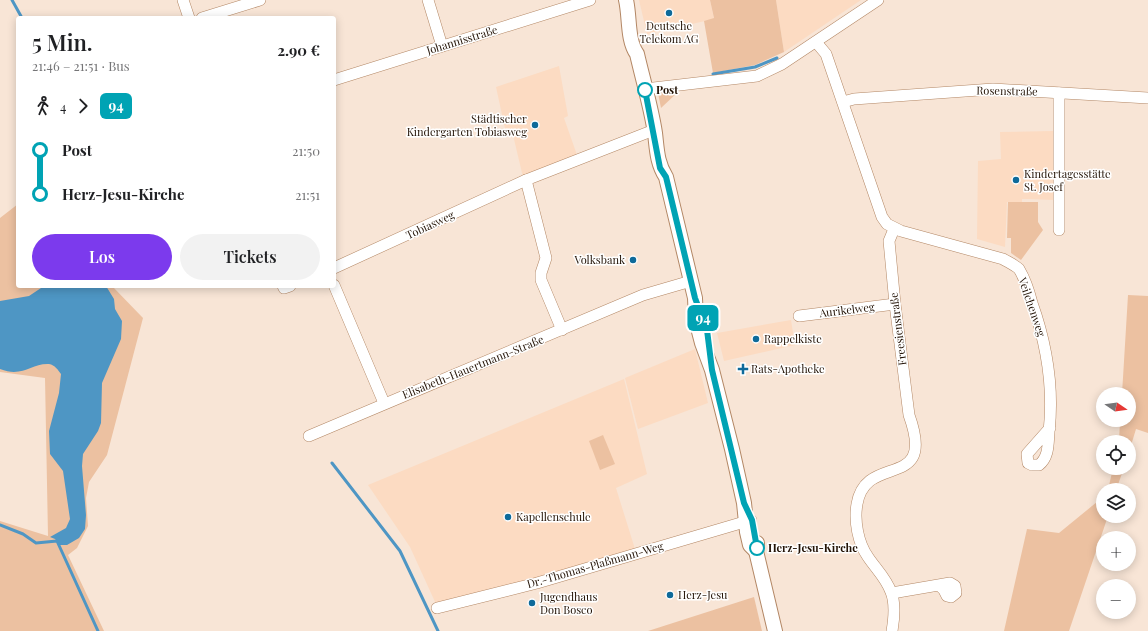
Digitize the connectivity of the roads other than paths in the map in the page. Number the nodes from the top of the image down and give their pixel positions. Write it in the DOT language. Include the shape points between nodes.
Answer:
graph roads {
  1 [pos="183,0"];
  2 [pos="260,0"];
  3 [pos="428,0"];
  4 [pos="590,0"];
  5 [pos="626,0"];
  6 [pos="878,0"];
  7 [pos="187,16"];
  8 [pos="208,16"];
  9 [pos="816,42"];
  10 [pos="442,46"];
  11 [pos="336,79"];
  12 [pos="645,90"];
  13 [pos="1059,93"];
  14 [pos="1148,98"];
  15 [pos="843,102"];
  16 [pos="654,131"];
  17 [pos="526,180"];
  18 [pos="894,229"];
  19 [pos="1059,230"];
  20 [pos="336,267"];
  21 [pos="691,281"];
  22 [pos="335,288"];
  23 [pos="894,304"];
  24 [pos="799,316"];
  25 [pos="562,330"];
  26 [pos="384,403"];
  27 [pos="1050,428"];
  28 [pos="309,436"];
  29 [pos="748,521"];
  30 [pos="939,586"];
  31 [pos="892,593"];
  32 [pos="437,608"];
  33 [pos="775,631"];
  34 [pos="892,631"];
  1 -- 7 [label="street"];
  2 -- 8 [label="street"];
  3 -- 10 [label="street"];
  4 -- 10 [label="street, Johannisstraße"];
  5 -- 12 [label="main road" via="640,46 637,54"];
  6 -- 9 [label="street"];
  9 -- 12 [label="street" via="782,64 757,76"];
  9 -- 15 [label="street" via="826,54"];
  10 -- 11 [label="street, Johannisstraße"];
  12 -- 16 [label="main road"];
  13 -- 14 [label="street, Rosenstraße"];
  13 -- 15 [label="street, Rosenstraße" via="993,89 854,99"];
  13 -- 19 [label="street"];
  15 -- 18 [label="street" via="882,217"];
  16 -- 17 [label="street, Tobiasweg"];
  16 -- 21 [label="main road" via="660,168 666,177"];
  17 -- 20 [label="street, Tobiasweg"];
  17 -- 25 [label="street" via="546,258 541,280"];
  18 -- 23 [label="street, Freesienstraße" via="889,241"];
  18 -- 27 [label="street, Veilchenweg" via="1004,259 1017,267 1025,280 1042,330 1049,364"];
  21 -- 25 [label="street, Elisabeth-Hauertmann-Straße" via="643,295"];
  21 -- 29 [label="main road" via="700,338 712,370"];
  22 -- 26 [label="street"];
  23 -- 24 [label="street, Aurikelweg"];
  23 -- 31 [label="street, Freesienstraße" via="909,415 914,430 914,454 910,463 874,477 861,491 856,514 858,535 867,556 884,577"];
  25 -- 26 [label="street, Elisabeth-Hauertmann-Straße"];
  26 -- 28 [label="street, Elisabeth-Hauertmann-Straße"];
  29 -- 32 [label="street, Dr.-Thomas-Plaßmann-Weg" via="537,583"];
  29 -- 33 [label="main road" via="757,543 756,551"];
  30 -- 31 [label="street"];
  31 -- 34 [label="street, Freesienstraße"];
}
